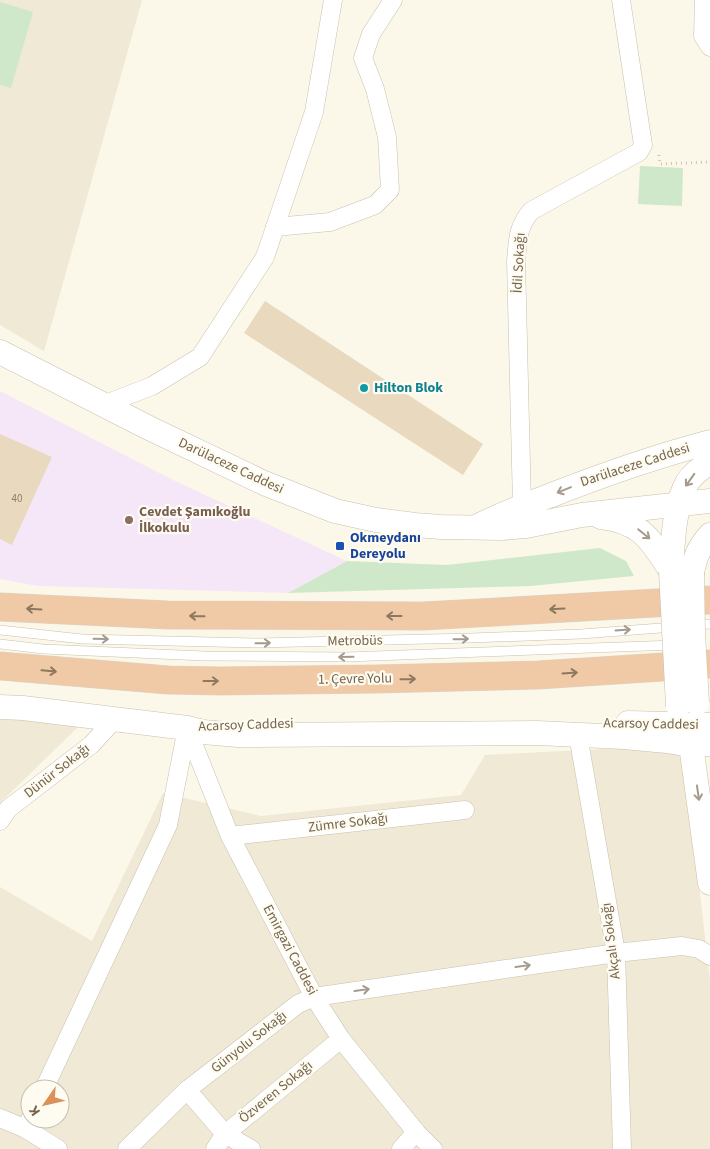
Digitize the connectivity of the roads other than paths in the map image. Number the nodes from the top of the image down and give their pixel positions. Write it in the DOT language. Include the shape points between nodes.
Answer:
graph roads {
  1 [pos="333,0"];
  2 [pos="393,0"];
  3 [pos="621,0"];
  4 [pos="704,0"];
  5 [pos="710,47"];
  6 [pos="276,227"];
  7 [pos="0,352"];
  8 [pos="103,405"];
  9 [pos="710,442"];
  10 [pos="710,462"];
  11 [pos="710,501"];
  12 [pos="679,504"];
  13 [pos="582,515"];
  14 [pos="524,516"];
  15 [pos="710,535"];
  16 [pos="682,572"];
  17 [pos="710,600"];
  18 [pos="0,607"];
  19 [pos="710,624"];
  20 [pos="0,630"];
  21 [pos="0,644"];
  22 [pos="705,654"];
  23 [pos="0,666"];
  24 [pos="0,707"];
  25 [pos="114,720"];
  26 [pos="696,724"];
  27 [pos="187,728"];
  28 [pos="577,729"];
  29 [pos="465,810"];
  30 [pos="0,821"];
  31 [pos="230,836"];
  32 [pos="708,851"];
  33 [pos="710,882"];
  34 [pos="616,953"];
  35 [pos="710,956"];
  36 [pos="314,997"];
  37 [pos="341,1039"];
  38 [pos="49,1079"];
  39 [pos="187,1090"];
  40 [pos="0,1118"];
  41 [pos="20,1122"];
  42 [pos="34,1129"];
  43 [pos="416,1132"];
  44 [pos="225,1134"];
  45 [pos="58,1149"];
  46 [pos="127,1149"];
  47 [pos="215,1149"];
  48 [pos="251,1149"];
  49 [pos="401,1149"];
  50 [pos="433,1149"];
  51 [pos="622,1149"];
  1 -- 6 [label="street" via="314,112"];
  2 -- 6 [label="street" via="371,34 363,58 387,137 390,190 375,205 330,222"];
  3 -- 14 [label="street, İdil Sokağı" via="642,147 639,152 531,211 518,232 516,261"];
  4 -- 5 [label="street" via="704,36"];
  6 -- 8 [label="street" via="266,257 200,357 152,386"];
  7 -- 8 [label="main road, Darülaceze Caddesi"];
  8 -- 14 [label="main road, Darülaceze Caddesi" via="264,483 335,511 415,526 502,528"];
  9 -- 14 [label="main road, Darülaceze Caddesi, one-way" via="656,456"];
  10 -- 12 [label="main road, one-way" via="687,482"];
  11 -- 12 [label="main road, Darülaceze Caddesi"];
  12 -- 13 [label="main road, Darülaceze Caddesi"];
  12 -- 16 [label="main road" via="674,527"];
  13 -- 14 [label="main road, Darülaceze Caddesi"];
  13 -- 16 [label="main road, one-way" via="615,519 639,530"];
  15 -- 16 [label="main road"];
  16 -- 26 [label="main road, bridge"];
  17 -- 18 [label="highway, one-way" via="423,616 168,615"];
  20 -- 19 [label="lane, Metrobüs, one-way" via="82,639 258,643 581,634"];
  22 -- 21 [label="lane, Metrobüs, one-way" via="205,656"];
  23 -- 22 [label="highway, 1. Çevre Yolu, one-way" via="168,680 386,679 538,675"];
  24 -- 25 [label="main road, Acarsoy Caddesi"];
  25 -- 27 [label="main road, Acarsoy Caddesi"];
  25 -- 30 [label="street, Dünür Sokağı" via="91,745 8,808"];
  26 -- 28 [label="main road, Acarsoy Caddesi" via="667,741"];
  26 -- 32 [label="main road, one-way"];
  27 -- 28 [label="main road, Acarsoy Caddesi" via="238,736 537,733"];
  27 -- 31 [label="street, Emirgazi Caddesi"];
  27 -- 38 [label="street" via="168,825"];
  28 -- 34 [label="street, Akçalı Sokağı"];
  29 -- 31 [label="street, Zümre Sokağı"];
  31 -- 36 [label="street, Emirgazi Caddesi"];
  32 -- 33 [label="main road"];
  34 -- 35 [label="street, Günyolu Sokağı" via="682,946 700,949"];
  36 -- 34 [label="street, Günyolu Sokağı, one-way"];
  34 -- 51 [label="street, Akçalı Sokağı"];
  36 -- 37 [label="street, Emirgazi Caddesi"];
  36 -- 39 [label="street, Günyolu Sokağı" via="298,1004"];
  37 -- 43 [label="street, Emirgazi Caddesi"];
  37 -- 44 [label="street, Özveren Sokağı"];
  39 -- 44 [label="street"];
  39 -- 46 [label="street, Günyolu Sokağı"];
  40 -- 41 [label="street"];
  42 -- 45 [label="street"];
  43 -- 49 [label="street"];
  43 -- 50 [label="street, Emirgazi Caddesi"];
  44 -- 47 [label="street, Özveren Sokağı"];
  44 -- 48 [label="street"];
}
